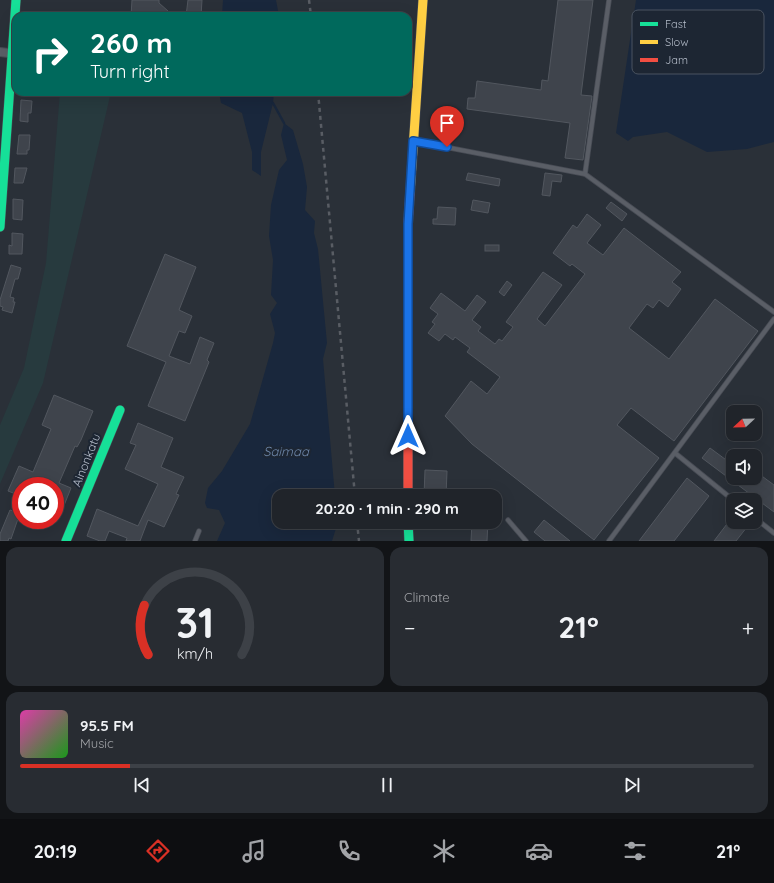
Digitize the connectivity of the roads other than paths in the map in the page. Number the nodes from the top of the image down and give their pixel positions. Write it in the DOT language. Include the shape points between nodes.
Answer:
graph roads {
  1 [pos="16,0"];
  2 [pos="423,0"];
  3 [pos="609,0"];
  4 [pos="16,12"];
  5 [pos="0,52"];
  6 [pos="12,53"];
  7 [pos="12,78"];
  8 [pos="413,141"];
  9 [pos="585,174"];
  10 [pos="0,227"];
  11 [pos="774,312"];
  12 [pos="774,319"];
  13 [pos="120,410"];
  14 [pos="675,453"];
  15 [pos="408,489"];
  16 [pos="726,494"];
  17 [pos="508,520"];
  18 [pos="762,524"];
  19 [pos="408,529"];
  20 [pos="199,531"];
  21 [pos="774,533"];
  22 [pos="66,541"];
  23 [pos="196,541"];
  24 [pos="409,541"];
  25 [pos="526,541"];
  26 [pos="609,541"];
  1 -- 4 [label="street"];
  2 -- 8 [label="street"];
  3 -- 9 [label="lane"];
  5 -- 6 [label="street"];
  7 -- 10 [label="street"];
  8 -- 9 [label="lane"];
  8 -- 15 [label="street" via="408,224"];
  9 -- 11 [label="lane"];
  12 -- 14 [label="lane"];
  13 -- 22 [label="street, Ainonkatu"];
  14 -- 16 [label="lane"];
  14 -- 26 [label="lane"];
  17 -- 25 [label="lane"];
  18 -- 21 [label="lane"];
  19 -- 24 [label="street"];
  20 -- 23 [label="lane"];
}
